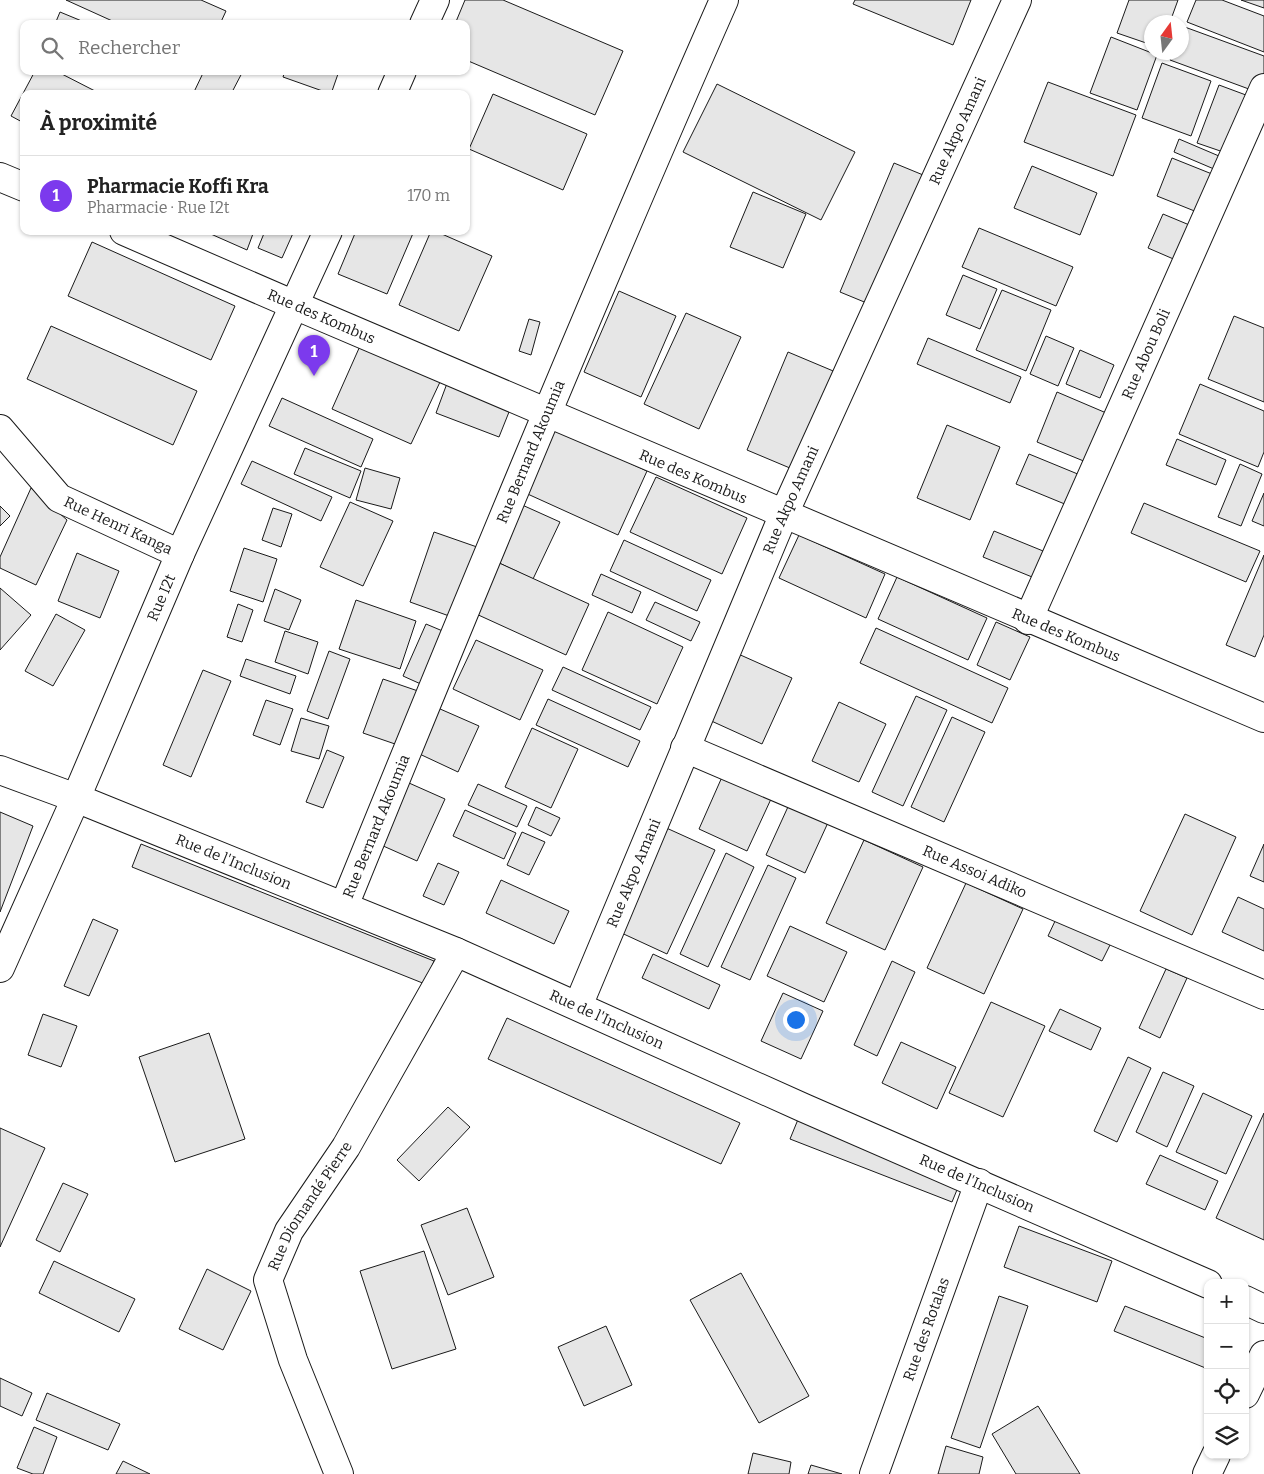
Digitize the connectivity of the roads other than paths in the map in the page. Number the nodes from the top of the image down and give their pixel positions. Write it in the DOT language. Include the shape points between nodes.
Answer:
graph roads {
  1 [pos="435,0"];
  2 [pos="724,0"];
  3 [pos="1017,0"];
  4 [pos="426,20"];
  5 [pos="400,75"];
  6 [pos="1264,88"];
  7 [pos="394,90"];
  8 [pos="0,177"];
  9 [pos="20,186"];
  10 [pos="133,235"];
  11 [pos="326,235"];
  12 [pos="294,305"];
  13 [pos="548,414"];
  14 [pos="0,428"];
  15 [pos="783,516"];
  16 [pos="180,554"];
  17 [pos="1028,620"];
  18 [pos="1264,718"];
  19 [pos="685,748"];
  20 [pos="0,770"];
  21 [pos="76,798"];
  22 [pos="344,906"];
  23 [pos="456,952"];
  24 [pos="0,968"];
  25 [pos="1264,995"];
  26 [pos="578,1006"];
  27 [pos="979,1184"];
  28 [pos="1204,1282"];
  29 [pos="1249,1302"];
  30 [pos="1264,1309"];
  31 [pos="1264,1355"];
  32 [pos="1249,1386"];
  33 [pos="1214,1459"];
  34 [pos="339,1474"];
  35 [pos="874,1474"];
  36 [pos="1207,1474"];
  1 -- 4 [label="street"];
  2 -- 13 [label="street, Rue Bernard Akoumia"];
  3 -- 15 [label="street, Rue Akpo Amani"];
  5 -- 7 [label="street"];
  6 -- 17 [label="street, Rue Abou Boli"];
  8 -- 9 [label="street"];
  10 -- 12 [label="street, Rue des Kombus"];
  11 -- 12 [label="street, Rue I2t"];
  12 -- 13 [label="street, Rue des Kombus"];
  12 -- 16 [label="street, Rue I2t"];
  13 -- 15 [label="street, Rue des Kombus"];
  13 -- 22 [label="street, Rue Bernard Akoumia"];
  14 -- 16 [label="street, Rue Henri Kanga" via="58,498"];
  15 -- 17 [label="street, Rue des Kombus"];
  15 -- 19 [label="street, Rue Akpo Amani"];
  16 -- 21 [label="street, Rue I2t"];
  17 -- 18 [label="street, Rue des Kombus"];
  19 -- 25 [label="street, Rue Assoi Adiko"];
  19 -- 26 [label="street, Rue Akpo Amani"];
  20 -- 21 [label="street, Rue de l'Inclusion"];
  21 -- 22 [label="street, Rue de l'Inclusion"];
  21 -- 24 [label="street, Rue I2t"];
  22 -- 23 [label="street, Rue de l'Inclusion"];
  23 -- 26 [label="street, Rue de l'Inclusion"];
  23 -- 34 [label="street, Rue Diomandé Pierre" via="346,1147 289,1231 268,1280 293,1360"];
  26 -- 27 [label="street, Rue de l'Inclusion"];
  27 -- 28 [label="street, Rue de l'Inclusion"];
  27 -- 35 [label="street, Rue des Rotalas"];
  29 -- 30 [label="street"];
  31 -- 32 [label="street"];
  33 -- 36 [label="street"];
}
